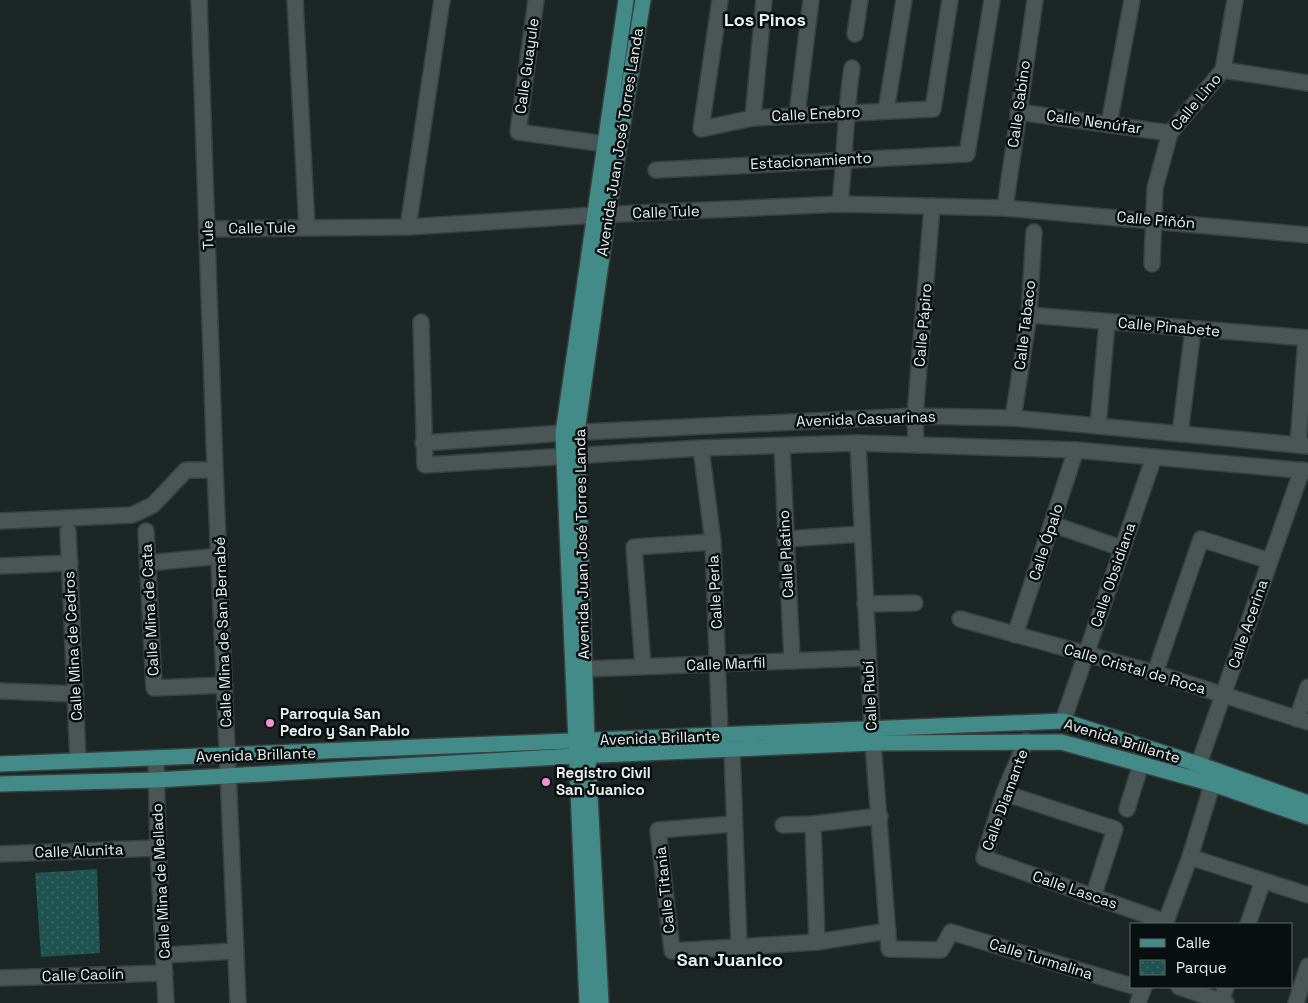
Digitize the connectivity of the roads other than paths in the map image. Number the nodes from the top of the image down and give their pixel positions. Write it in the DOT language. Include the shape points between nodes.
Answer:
graph roads {
  1 [pos="199,0"];
  2 [pos="295,0"];
  3 [pos="442,0"];
  4 [pos="536,0"];
  5 [pos="626,0"];
  6 [pos="643,0"];
  7 [pos="720,0"];
  8 [pos="764,0"];
  9 [pos="811,0"];
  10 [pos="860,0"];
  11 [pos="904,0"];
  12 [pos="950,0"];
  13 [pos="992,0"];
  14 [pos="1035,0"];
  15 [pos="1132,0"];
  16 [pos="1234,0"];
  17 [pos="854,34"];
  18 [pos="852,68"];
  19 [pos="1224,70"];
  20 [pos="1308,83"];
  21 [pos="886,111"];
  22 [pos="1018,112"];
  23 [pos="845,113"];
  24 [pos="797,114"];
  25 [pos="753,118"];
  26 [pos="1108,124"];
  27 [pos="1170,133"];
  28 [pos="605,144"];
  29 [pos="845,158"];
  30 [pos="656,170"];
  31 [pos="840,204"];
  32 [pos="932,206"];
  33 [pos="1005,208"];
  34 [pos="602,214"];
  35 [pos="1153,220"];
  36 [pos="408,227"];
  37 [pos="307,228"];
  38 [pos="208,229"];
  39 [pos="1034,232"];
  40 [pos="1308,235"];
  41 [pos="1152,264"];
  42 [pos="1029,315"];
  43 [pos="422,322"];
  44 [pos="1107,322"];
  45 [pos="1193,329"];
  46 [pos="1307,338"];
  47 [pos="915,416"];
  48 [pos="1013,418"];
  49 [pos="1098,426"];
  50 [pos="1124,429"];
  51 [pos="570,433"];
  52 [pos="1180,434"];
  53 [pos="423,443"];
  54 [pos="858,443"];
  55 [pos="916,444"];
  56 [pos="1303,446"];
  57 [pos="782,447"];
  58 [pos="701,448"];
  59 [pos="1076,450"];
  60 [pos="1121,454"];
  61 [pos="578,456"];
  62 [pos="1154,457"];
  63 [pos="562,458"];
  64 [pos="216,470"];
  65 [pos="1305,470"];
  66 [pos="0,521"];
  67 [pos="1052,524"];
  68 [pos="146,531"];
  69 [pos="68,532"];
  70 [pos="861,534"];
  71 [pos="785,539"];
  72 [pos="713,542"];
  73 [pos="1121,548"];
  74 [pos="220,556"];
  75 [pos="1270,561"];
  76 [pos="70,563"];
  77 [pos="148,563"];
  78 [pos="0,566"];
  79 [pos="915,603"];
  80 [pos="865,604"];
  81 [pos="960,619"];
  82 [pos="1015,635"];
  83 [pos="1085,655"];
  84 [pos="868,658"];
  85 [pos="792,661"];
  86 [pos="719,665"];
  87 [pos="643,666"];
  88 [pos="584,669"];
  89 [pos="1155,673"];
  90 [pos="225,685"];
  91 [pos="1308,687"];
  92 [pos="0,691"];
  93 [pos="76,694"];
  94 [pos="1223,694"];
  95 [pos="1303,720"];
  96 [pos="1063,722"];
  97 [pos="720,736"];
  98 [pos="873,737"];
  99 [pos="1026,741"];
  100 [pos="582,748"];
  101 [pos="732,750"];
  102 [pos="228,756"];
  103 [pos="156,759"];
  104 [pos="78,762"];
  105 [pos="0,764"];
  106 [pos="1141,764"];
  107 [pos="1196,772"];
  108 [pos="229,775"];
  109 [pos="1214,777"];
  110 [pos="156,780"];
  111 [pos="0,784"];
  112 [pos="1004,793"];
  113 [pos="1308,803"];
  114 [pos="1127,808"];
  115 [pos="880,816"];
  116 [pos="1308,817"];
  117 [pos="734,824"];
  118 [pos="813,824"];
  119 [pos="783,825"];
  120 [pos="158,848"];
  121 [pos="0,854"];
  122 [pos="1190,857"];
  123 [pos="984,858"];
  124 [pos="1263,880"];
  125 [pos="1308,895"];
  126 [pos="1093,897"];
  127 [pos="1165,923"];
  128 [pos="1248,923"];
  129 [pos="888,932"];
  130 [pos="950,932"];
  131 [pos="817,942"];
  132 [pos="739,946"];
  133 [pos="236,952"];
  134 [pos="165,955"];
  135 [pos="1308,966"];
  136 [pos="165,973"];
  137 [pos="0,978"];
  138 [pos="1130,988"];
  139 [pos="1182,988"];
  140 [pos="1226,988"];
  141 [pos="1223,1002"];
  142 [pos="166,1003"];
  143 [pos="238,1003"];
  144 [pos="587,1003"];
  145 [pos="601,1003"];
  146 [pos="1296,1003"];
  1 -- 38 [label="street, Tule"];
  2 -- 37 [label="street"];
  3 -- 36 [label="street"];
  4 -- 28 [label="street, Calle Guayule" via="518,132"];
  5 -- 28 [label="main road, Avenida Juan José Torres Landa"];
  6 -- 34 [label="main road, Avenida Juan José Torres Landa"];
  7 -- 25 [label="street, Calle Enebro" via="701,129"];
  8 -- 25 [label="street"];
  9 -- 24 [label="street"];
  10 -- 17 [label="street"];
  11 -- 21 [label="street"];
  12 -- 21 [label="street, Calle Enebro" via="932,109"];
  13 -- 29 [label="street, Estacionamiento" via="967,154"];
  14 -- 22 [label="street, Calle Sabino"];
  15 -- 26 [label="street"];
  16 -- 19 [label="street, Calle Lino"];
  18 -- 23 [label="street"];
  19 -- 20 [label="street"];
  19 -- 27 [label="street, Calle Lino"];
  21 -- 23 [label="street, Calle Enebro"];
  22 -- 26 [label="street, Calle Nenúfar"];
  22 -- 33 [label="street, Calle Sabino"];
  23 -- 24 [label="street, Calle Enebro"];
  23 -- 29 [label="street"];
  24 -- 25 [label="street, Calle Enebro"];
  26 -- 27 [label="street, Calle Nenúfar"];
  27 -- 35 [label="street, Calle Lino" via="1155,188"];
  28 -- 34 [label="main road, Avenida Juan José Torres Landa"];
  29 -- 30 [label="street, Estacionamiento"];
  29 -- 31 [label="street"];
  31 -- 32 [label="street, Calle Tule"];
  31 -- 34 [label="street, Calle Tule"];
  32 -- 33 [label="street, Calle Tule"];
  32 -- 47 [label="street, Calle Pápiro"];
  33 -- 35 [label="street, Calle Piñón"];
  34 -- 36 [label="street, Calle Tule"];
  34 -- 51 [label="main road, Avenida Juan José Torres Landa"];
  35 -- 40 [label="street, Calle Piñón"];
  35 -- 41 [label="street, Calle Lino"];
  36 -- 37 [label="street, Calle Tule"];
  37 -- 38 [label="street, Calle Tule"];
  38 -- 64 [label="street, Tule"];
  39 -- 42 [label="street, Calle Tabaco"];
  42 -- 44 [label="street, Calle Pinabete"];
  42 -- 48 [label="street, Calle Tabaco"];
  43 -- 53 [label="street"];
  44 -- 45 [label="street, Calle Pinabete"];
  44 -- 49 [label="street"];
  45 -- 46 [label="street, Calle Pinabete"];
  45 -- 52 [label="street"];
  46 -- 56 [label="street"];
  47 -- 48 [label="street, Avenida Casuarinas"];
  47 -- 51 [label="street, Avenida Casuarinas"];
  47 -- 55 [label="street, Calle Pápiro"];
  48 -- 49 [label="street, Avenida Casuarinas"];
  49 -- 50 [label="street, Avenida Casuarinas"];
  50 -- 52 [label="street, Avenida Casuarinas"];
  50 -- 60 [label="street"];
  51 -- 53 [label="street, Avenida Casuarinas"];
  51 -- 61 [label="main road, Avenida Juan José Torres Landa"];
  51 -- 63 [label="main road, Avenida Juan José Torres Landa"];
  52 -- 56 [label="street, Avenida Casuarinas"];
  53 -- 63 [label="street, Avenida Casuarinas" via="424,465"];
  54 -- 55 [label="street, Avenida Casuarinas"];
  54 -- 57 [label="street, Avenida Casuarinas"];
  54 -- 70 [label="street, Calle Rubí"];
  55 -- 59 [label="street, Avenida Casuarinas"];
  57 -- 58 [label="street, Avenida Casuarinas"];
  57 -- 71 [label="street, Calle Platino"];
  58 -- 61 [label="street, Avenida Casuarinas"];
  58 -- 72 [label="street, Calle Perla"];
  59 -- 60 [label="street, Avenida Casuarinas"];
  59 -- 67 [label="street, Calle Ópalo"];
  60 -- 62 [label="street, Avenida Casuarinas"];
  61 -- 63 [label="street, Avenida Casuarinas"];
  61 -- 88 [label="main road, Avenida Juan José Torres Landa"];
  62 -- 65 [label="street, Avenida Casuarinas"];
  62 -- 73 [label="street, Calle Obsidiana"];
  63 -- 100 [label="main road, Avenida Juan José Torres Landa"];
  64 -- 66 [label="street" via="186,470 153,505 132,515"];
  64 -- 74 [label="street, Calle Mina de San Bernabé"];
  65 -- 75 [label="street, Calle Acerina"];
  67 -- 73 [label="street"];
  67 -- 82 [label="street, Calle Ópalo"];
  68 -- 77 [label="street, Calle Mina de Cata"];
  69 -- 76 [label="street, Calle Mina de Cedros"];
  70 -- 71 [label="street"];
  70 -- 80 [label="street, Calle Rubí"];
  71 -- 85 [label="street, Calle Platino"];
  72 -- 86 [label="street, Calle Perla"];
  72 -- 87 [label="street" via="634,547"];
  73 -- 83 [label="street, Calle Obsidiana"];
  74 -- 77 [label="street"];
  74 -- 90 [label="street, Calle Mina de San Bernabé"];
  75 -- 89 [label="street" via="1201,539"];
  75 -- 94 [label="street, Calle Acerina"];
  76 -- 78 [label="street"];
  76 -- 93 [label="street, Calle Mina de Cedros"];
  77 -- 90 [label="street, Calle Mina de Cata" via="154,688"];
  79 -- 80 [label="street"];
  80 -- 84 [label="street, Calle Rubí"];
  81 -- 82 [label="street, Calle Cristal de Roca"];
  82 -- 83 [label="street, Calle Cristal de Roca"];
  83 -- 89 [label="street, Calle Cristal de Roca"];
  83 -- 96 [label="street, Calle Obsidiana"];
  84 -- 85 [label="street, Calle Marfil"];
  84 -- 98 [label="street, Calle Rubí"];
  85 -- 86 [label="street, Calle Marfil"];
  86 -- 87 [label="street, Calle Marfil"];
  86 -- 97 [label="street, Calle Perla"];
  87 -- 88 [label="street, Calle Marfil"];
  88 -- 100 [label="main road, Avenida Juan José Torres Landa"];
  89 -- 94 [label="street, Calle Cristal de Roca"];
  90 -- 102 [label="street, Calle Mina de San Bernabé"];
  91 -- 95 [label="street"];
  92 -- 93 [label="street"];
  93 -- 104 [label="street, Calle Mina de Cedros"];
  94 -- 95 [label="street, Calle Cristal de Roca"];
  94 -- 107 [label="street, Calle Acerina"];
  96 -- 98 [label="main road, Avenida Brillante"];
  96 -- 107 [label="main road, Avenida Brillante"];
  97 -- 98 [label="main road, Avenida Brillante"];
  97 -- 100 [label="main road, Avenida Brillante"];
  98 -- 99 [label="main road, Avenida Brillante"];
  98 -- 101 [label="main road, Avenida Brillante"];
  98 -- 115 [label="street, Calle Rubí"];
  99 -- 106 [label="main road, Avenida Brillante" via="1061,742"];
  99 -- 112 [label="street, Calle Diamante"];
  100 -- 101 [label="main road, Avenida Brillante"];
  100 -- 102 [label="main road, Avenida Brillante"];
  100 -- 108 [label="main road, Avenida Brillante"];
  100 -- 144 [label="main road, Avenida Juan José Torres Landa"];
  100 -- 145 [label="main road, Avenida Juan José Torres Landa"];
  101 -- 117 [label="street"];
  102 -- 103 [label="main road, Avenida Brillante"];
  102 -- 108 [label="street, Calle Mina de San Bernabé"];
  103 -- 104 [label="main road, Avenida Brillante"];
  103 -- 110 [label="street, Calle Mina de Mellado"];
  104 -- 105 [label="main road, Avenida Brillante"];
  106 -- 107 [label="main road, Avenida Brillante"];
  106 -- 114 [label="street"];
  107 -- 109 [label="main road, Avenida Brillante"];
  108 -- 110 [label="main road, Avenida Brillante"];
  108 -- 133 [label="street, Calle Mina de San Bernabé"];
  109 -- 113 [label="main road, Avenida Brillante"];
  109 -- 116 [label="main road, Avenida Brillante"];
  109 -- 122 [label="street"];
  110 -- 111 [label="main road, Avenida Brillante"];
  110 -- 120 [label="street, Calle Mina de Mellado"];
  112 -- 123 [label="street, Calle Diamante"];
  112 -- 126 [label="street" via="1115,829"];
  115 -- 118 [label="street"];
  115 -- 129 [label="street, Calle Rubí"];
  117 -- 132 [label="street"];
  117 -- 132 [label="street, Calle Titania" via="658,830 672,951"];
  118 -- 119 [label="street"];
  118 -- 131 [label="street"];
  120 -- 121 [label="street, Calle Alunita"];
  120 -- 134 [label="street, Calle Mina de Mellado"];
  122 -- 124 [label="street"];
  122 -- 127 [label="street"];
  123 -- 126 [label="street, Calle Lascas"];
  124 -- 125 [label="street"];
  124 -- 128 [label="street"];
  126 -- 127 [label="street, Calle Lascas"];
  129 -- 130 [label="street, Calle Rubí" via="889,949 941,950"];
  129 -- 131 [label="street"];
  130 -- 138 [label="street, Calle Turmalina"];
  131 -- 132 [label="street"];
  133 -- 134 [label="street"];
  133 -- 143 [label="street, Calle Mina de San Bernabé"];
  134 -- 136 [label="street, Calle Mina de Mellado"];
  135 -- 146 [label="street"];
  136 -- 137 [label="street, Calle Caolín"];
  136 -- 142 [label="street, Calle Mina de Mellado"];
  139 -- 141 [label="street"];
  140 -- 141 [label="street"];
}
